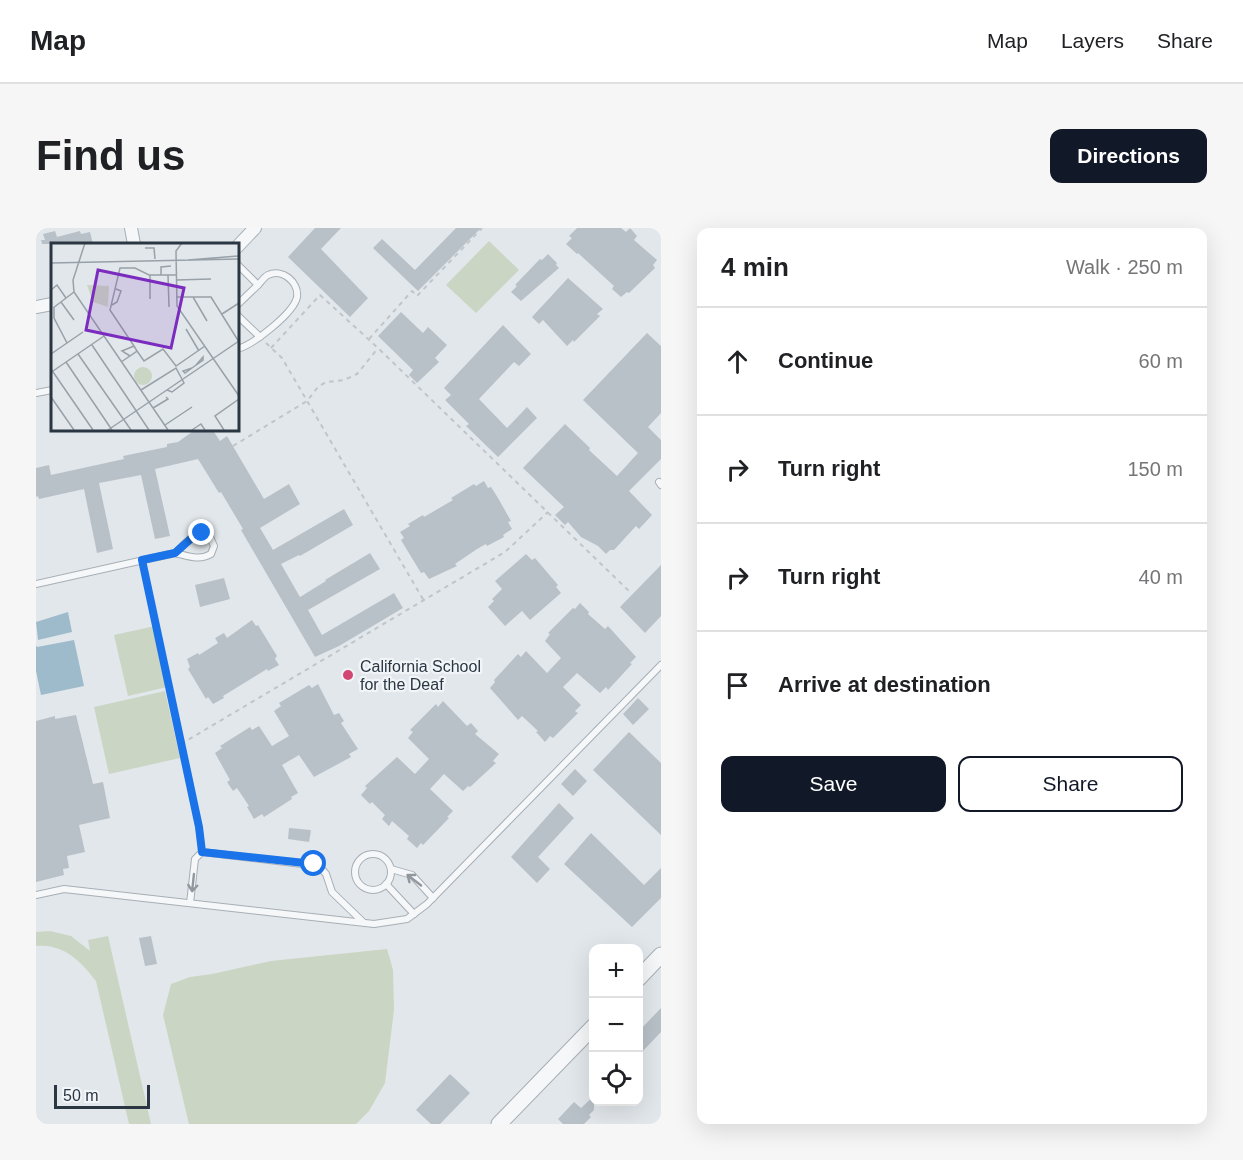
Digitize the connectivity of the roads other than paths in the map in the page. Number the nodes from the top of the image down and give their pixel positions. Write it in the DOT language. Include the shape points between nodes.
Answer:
graph roads {
  1 [pos="131,228"];
  2 [pos="255,228"];
  3 [pos="134,243"];
  4 [pos="238,246"];
  5 [pos="238,265"];
  6 [pos="258,285"];
  7 [pos="51,304"];
  8 [pos="238,304"];
  9 [pos="36,307"];
  10 [pos="238,316"];
  11 [pos="260,337"];
  12 [pos="238,348"];
  13 [pos="51,390"];
  14 [pos="36,393"];
  15 [pos="175,553"];
  16 [pos="36,584"];
  17 [pos="661,665"];
  18 [pos="391,869"];
  19 [pos="386,884"];
  20 [pos="36,895"];
  21 [pos="433,898"];
  22 [pos="190,903"];
  23 [pos="414,914"];
  24 [pos="364,922"];
  25 [pos="661,955"];
  26 [pos="643,975"];
  27 [pos="589,1031"];
  28 [pos="500,1124"];
  1 -- 3 [label="street"];
  2 -- 4 [label="street"];
  5 -- 6 [label="lane"];
  6 -- 8 [label="lane"];
  6 -- 11 [label="lane" via="276,273 294,283 297,292 296,300 272,329"];
  7 -- 9 [label="street"];
  10 -- 11 [label="lane"];
  11 -- 12 [label="lane"];
  13 -- 14 [label="lane"];
  15 -- 15 [label="lane" via="205,558 214,546 210,537 202,533"];
  15 -- 16 [label="lane"];
  17 -- 21 [label="lane"];
  18 -- 19 [label="lane"];
  18 -- 19 [label="lane" via="385,859 375,854 363,857 356,867 357,879 364,888 376,890"];
  21 -- 18 [label="lane, one-way" via="412,875"];
  19 -- 23 [label="lane"];
  20 -- 22 [label="lane" via="64,889"];
  21 -- 23 [label="lane"];
  22 -- 24 [label="lane"];
  24 -- 22 [label="lane, one-way" via="332,892 319,866 202,852 195,859"];
  23 -- 24 [label="lane" via="394,922"];
  25 -- 26 [label="street"];
  27 -- 28 [label="street"];
}
